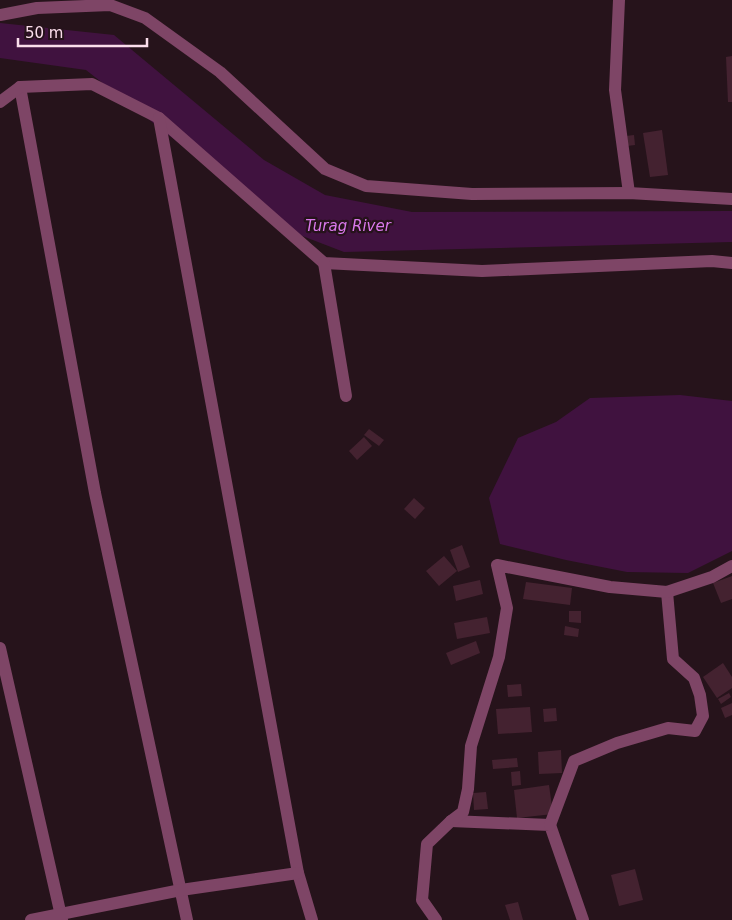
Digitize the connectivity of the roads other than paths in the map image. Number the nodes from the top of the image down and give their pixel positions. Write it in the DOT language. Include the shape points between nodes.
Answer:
graph roads {
  1 [pos="619,0"];
  2 [pos="0,15"];
  3 [pos="20,87"];
  4 [pos="0,102"];
  5 [pos="159,118"];
  6 [pos="629,193"];
  7 [pos="732,199"];
  8 [pos="732,262"];
  9 [pos="324,263"];
  10 [pos="346,396"];
  11 [pos="732,566"];
  12 [pos="667,592"];
  13 [pos="0,648"];
  14 [pos="451,821"];
  15 [pos="550,825"];
  16 [pos="298,873"];
  17 [pos="181,890"];
  18 [pos="61,917"];
  19 [pos="32,920"];
  20 [pos="187,920"];
  21 [pos="312,920"];
  22 [pos="436,920"];
  23 [pos="583,920"];
  1 -- 6 [label="street" via="615,90"];
  2 -- 6 [label="street" via="37,8 110,5 146,18 220,72 325,169 366,186 472,194"];
  3 -- 4 [label="street"];
  3 -- 5 [label="street" via="92,84"];
  3 -- 17 [label="street" via="95,493"];
  5 -- 9 [label="street"];
  5 -- 16 [label="street"];
  6 -- 7 [label="street"];
  8 -- 9 [label="street" via="482,271"];
  9 -- 10 [label="street"];
  11 -- 12 [label="street" via="712,577"];
  12 -- 14 [label="street" via="610,587 497,565 507,608 499,657 471,746 468,789 462,812"];
  12 -- 15 [label="street" via="673,659 694,678 703,716 695,731 668,728 617,743 574,761"];
  13 -- 18 [label="street"];
  14 -- 15 [label="street"];
  14 -- 22 [label="street" via="427,844 422,900"];
  15 -- 23 [label="street"];
  16 -- 17 [label="street"];
  16 -- 21 [label="street"];
  17 -- 18 [label="street"];
  17 -- 20 [label="street"];
  18 -- 19 [label="street"];
}
